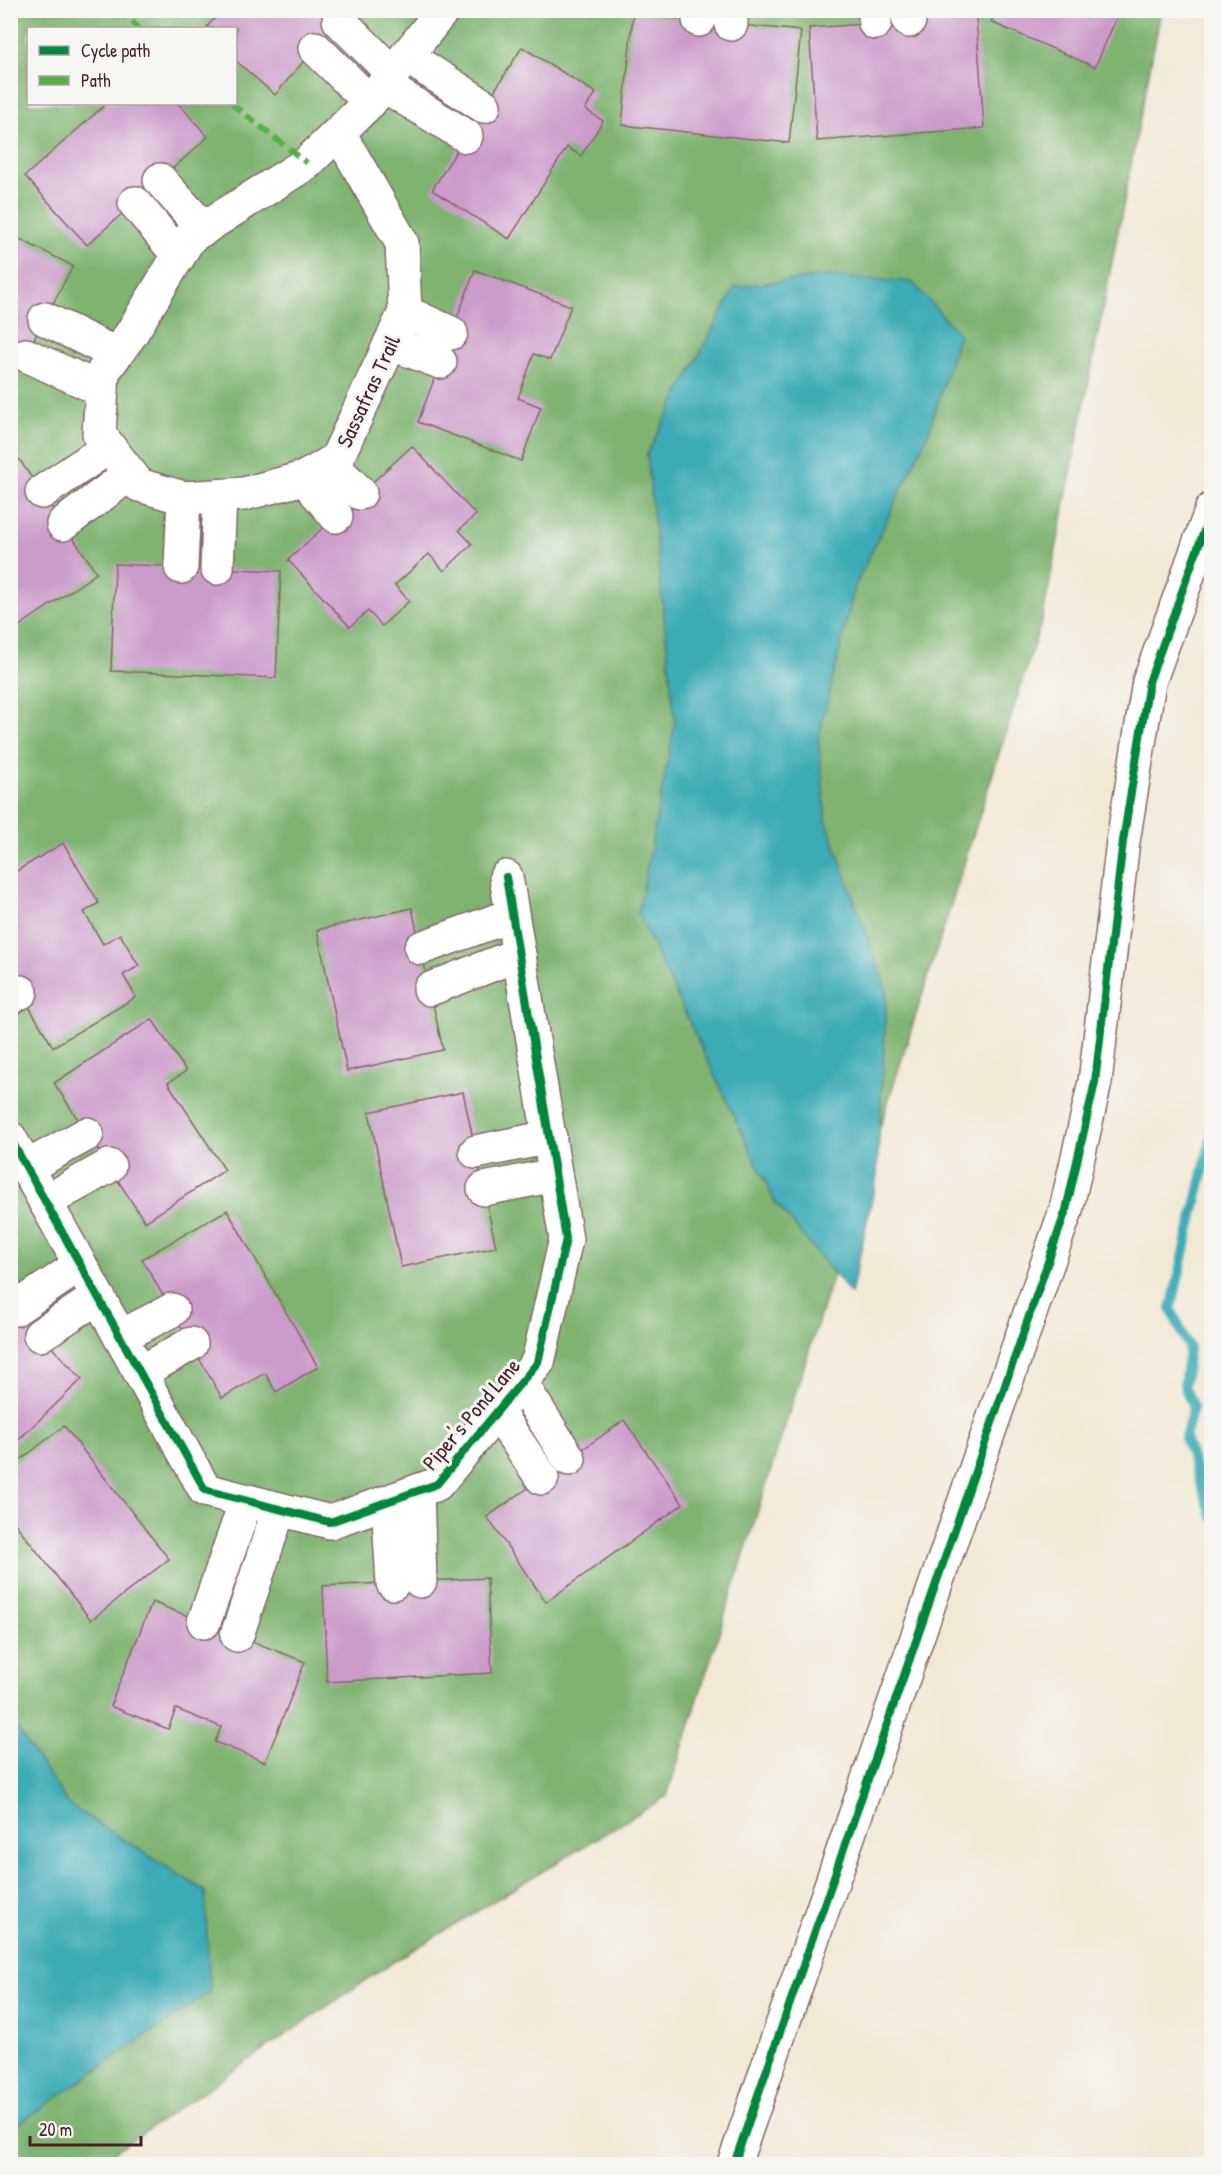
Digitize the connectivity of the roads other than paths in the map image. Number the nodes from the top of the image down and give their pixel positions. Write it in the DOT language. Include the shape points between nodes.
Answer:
graph roads {
  1 [pos="442,10"];
  2 [pos="339,20"];
  3 [pos="315,48"];
  4 [pos="388,79"];
  5 [pos="484,106"];
  6 [pos="339,133"];
  7 [pos="466,136"];
  8 [pos="160,180"];
  9 [pos="135,203"];
  10 [pos="204,229"];
  11 [pos="179,256"];
  12 [pos="405,312"];
  13 [pos="45,319"];
  14 [pos="390,343"];
  15 [pos="117,354"];
  16 [pos="26,355"];
  17 [pos="102,390"];
  18 [pos="109,447"];
  19 [pos="317,471"];
  20 [pos="130,474"];
  21 [pos="42,492"];
  22 [pos="360,494"];
  23 [pos="219,496"];
  24 [pos="184,498"];
  25 [pos="1212,509"];
  26 [pos="336,516"];
  27 [pos="63,524"];
  28 [pos="181,567"];
  29 [pos="217,568"];
  30 [pos="506,877"];
  31 [pos="512,915"];
  32 [pos="421,948"];
  33 [pos="519,954"];
  34 [pos="430,988"];
  35 [pos="87,1134"];
  36 [pos="550,1137"];
  37 [pos="10,1138"];
  38 [pos="476,1152"];
  39 [pos="109,1166"];
  40 [pos="27,1167"];
  41 [pos="555,1175"];
  42 [pos="484,1189"];
  43 [pos="45,1202"];
  44 [pos="80,1265"];
  45 [pos="98,1297"];
  46 [pos="15,1309"];
  47 [pos="172,1311"];
  48 [pos="40,1335"];
  49 [pos="120,1337"];
  50 [pos="191,1344"];
  51 [pos="140,1373"];
  52 [pos="521,1383"];
  53 [pos="497,1412"];
  54 [pos="569,1459"];
  55 [pos="542,1478"];
  56 [pos="402,1497"];
  57 [pos="246,1501"];
  58 [pos="279,1509"];
  59 [pos="406,1582"];
  60 [pos="204,1622"];
  61 [pos="237,1635"];
  62 [pos="734,2164"];
  1 -- 4 [label="street"];
  2 -- 4 [label="street"];
  3 -- 4 [label="street"];
  4 -- 5 [label="street"];
  4 -- 6 [label="street"];
  4 -- 7 [label="street"];
  6 -- 10 [label="street" via="307,163"];
  6 -- 12 [label="street, Sassafras Trail" via="402,243"];
  8 -- 10 [label="street"];
  9 -- 11 [label="street"];
  10 -- 11 [label="street" via="190,237"];
  11 -- 15 [label="street"];
  12 -- 14 [label="street, Sassafras Trail"];
  12 -- 14 [label="street" via="446,347"];
  13 -- 15 [label="street"];
  14 -- 19 [label="street, Sassafras Trail" via="336,460"];
  15 -- 17 [label="street" via="103,372"];
  16 -- 17 [label="street"];
  17 -- 18 [label="street" via="99,434"];
  18 -- 20 [label="street"];
  18 -- 21 [label="street"];
  19 -- 22 [label="street"];
  19 -- 23 [label="street" via="244,494"];
  19 -- 26 [label="street"];
  20 -- 24 [label="street" via="139,485"];
  20 -- 27 [label="street"];
  23 -- 24 [label="street"];
  23 -- 29 [label="street"];
  24 -- 28 [label="street"];
  25 -- 62 [label="street" via="1149,682 1123,841 1095,1082 1066,1210"];
  30 -- 31 [label="street, Piper's Pond Lane"];
  31 -- 32 [label="street"];
  31 -- 33 [label="street, Piper's Pond Lane"];
  33 -- 34 [label="street"];
  33 -- 36 [label="street, Piper's Pond Lane"];
  35 -- 40 [label="street"];
  36 -- 38 [label="street"];
  36 -- 41 [label="street, Piper's Pond Lane"];
  37 -- 40 [label="street, Piper's Pond Lane"];
  39 -- 43 [label="street"];
  40 -- 43 [label="street, Piper's Pond Lane"];
  41 -- 42 [label="street"];
  41 -- 52 [label="street, Piper's Pond Lane" via="566,1239 538,1362"];
  43 -- 44 [label="street, Piper's Pond Lane"];
  44 -- 45 [label="street, Piper's Pond Lane"];
  44 -- 46 [label="street"];
  45 -- 48 [label="street"];
  45 -- 49 [label="street, Piper's Pond Lane"];
  47 -- 49 [label="street"];
  49 -- 51 [label="street, Piper's Pond Lane"];
  50 -- 51 [label="street"];
  51 -- 57 [label="street, Piper's Pond Lane" via="204,1490"];
  52 -- 53 [label="street, Piper's Pond Lane"];
  52 -- 54 [label="street"];
  53 -- 55 [label="street"];
  53 -- 56 [label="street, Piper's Pond Lane" via="437,1484"];
  56 -- 58 [label="street, Piper's Pond Lane" via="330,1522"];
  56 -- 59 [label="street"];
  57 -- 58 [label="street, Piper's Pond Lane"];
  57 -- 60 [label="street"];
  58 -- 61 [label="street"];
}
